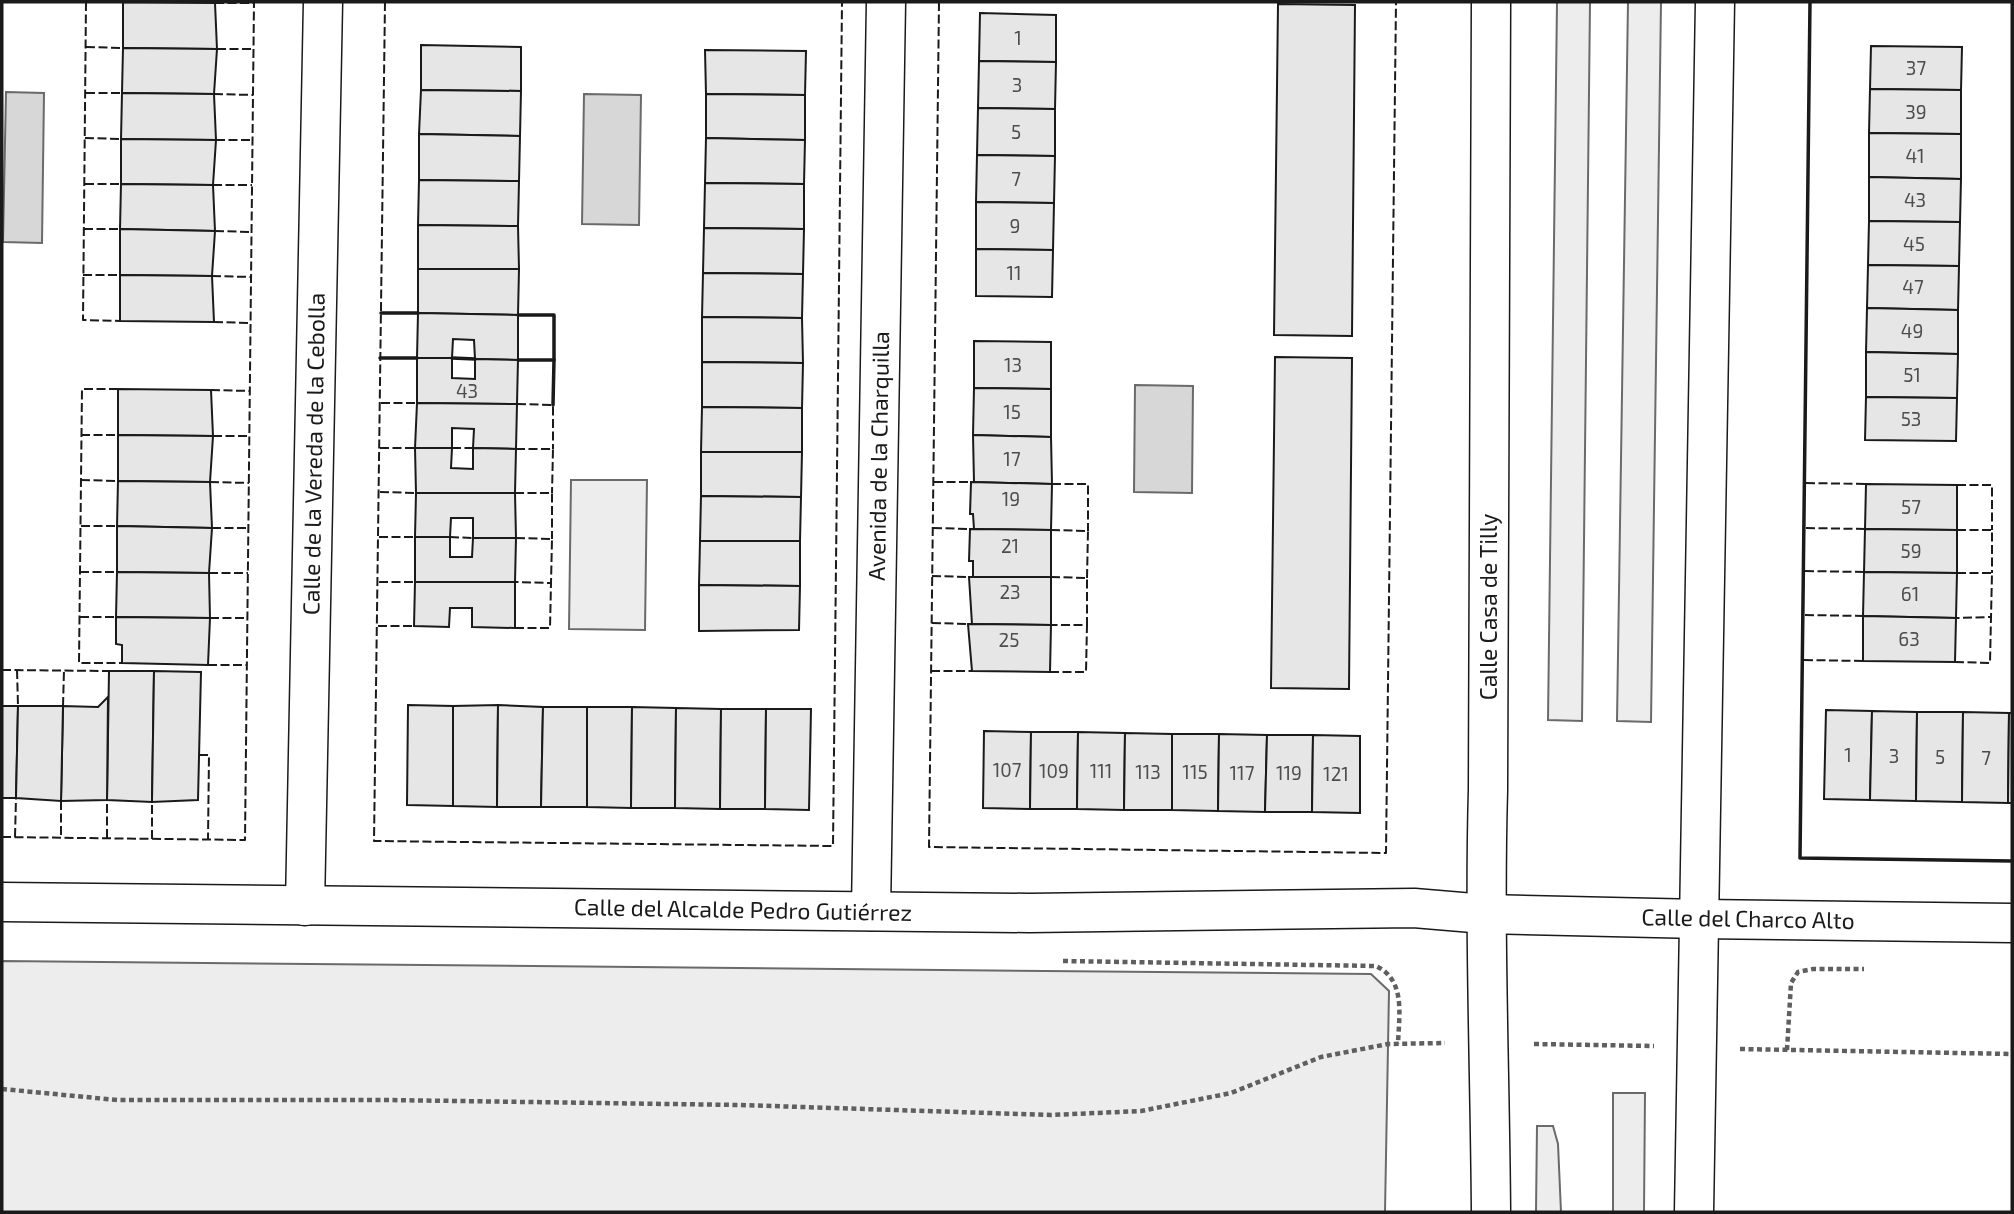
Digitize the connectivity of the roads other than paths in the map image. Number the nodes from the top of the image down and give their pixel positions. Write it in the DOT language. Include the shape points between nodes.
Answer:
graph roads {
  1 [pos="323,2"];
  2 [pos="886,2"];
  3 [pos="1491,2"];
  4 [pos="1715,2"];
  5 [pos="2,902"];
  6 [pos="305,906"];
  7 [pos="871,911"];
  8 [pos="1485,914"];
  9 [pos="1700,919"];
  10 [pos="2012,922"];
  11 [pos="1491,1212"];
  12 [pos="1693,1212"];
  1 -- 6 [label="street, Calle de la Vereda de la Cebolla"];
  2 -- 7 [label="street, Avenida de la Charquilla"];
  3 -- 8 [label="street, Calle Casa de Tilly"];
  4 -- 9 [label="street"];
  5 -- 6 [label="street, Calle del Alcalde Pedro Gutiérrez"];
  6 -- 7 [label="street, Calle del Alcalde Pedro Gutiérrez"];
  7 -- 8 [label="street, Calle del Alcalde Pedro Gutiérrez" via="1415,908"];
  8 -- 9 [label="street, Calle del Charco Alto"];
  8 -- 11 [label="street, Calle Casa de Tilly"];
  9 -- 10 [label="street, Calle del Charco Alto"];
  9 -- 12 [label="street"];
}
